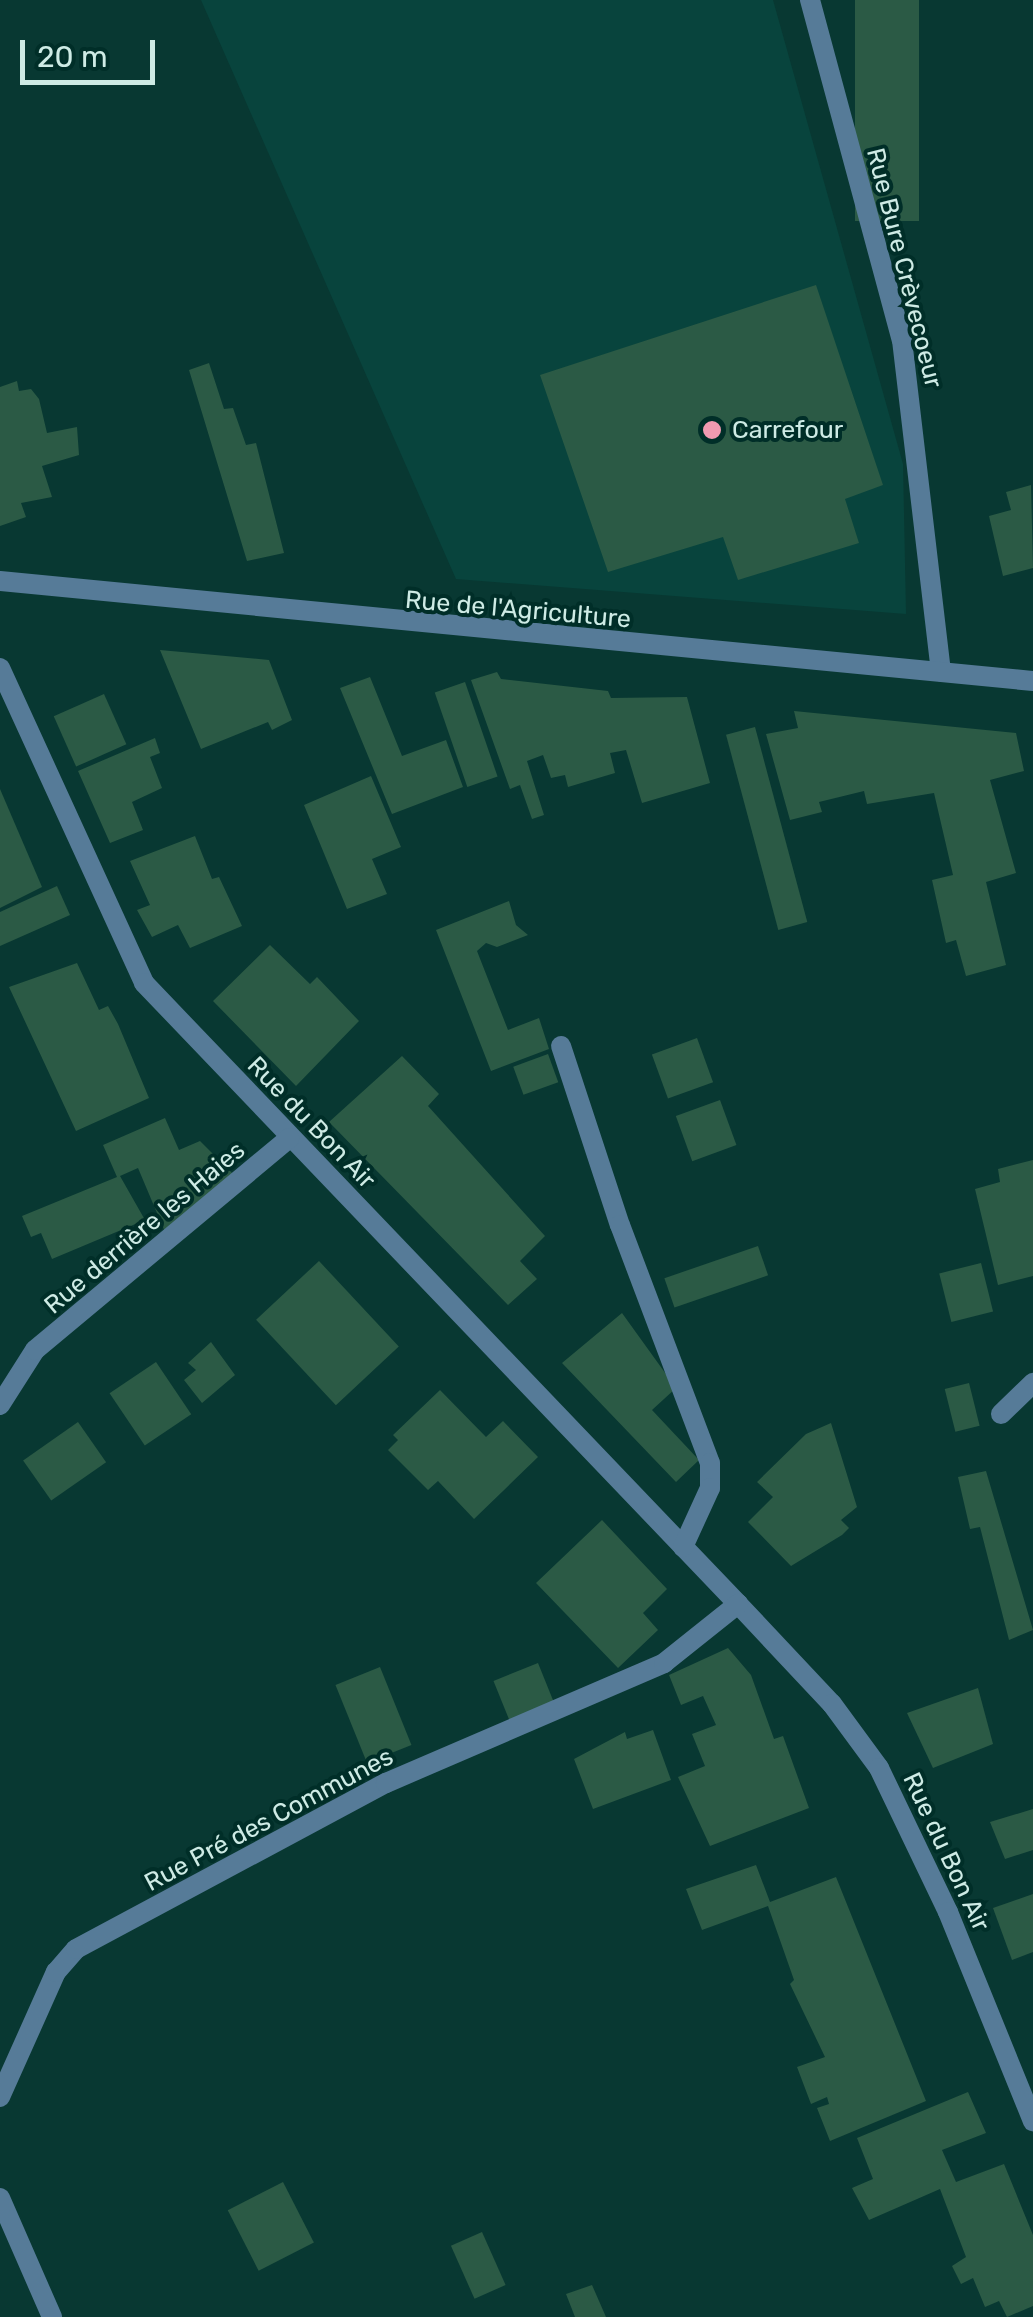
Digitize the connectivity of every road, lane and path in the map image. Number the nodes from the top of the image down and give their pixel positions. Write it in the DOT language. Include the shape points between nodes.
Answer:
graph roads {
  1 [pos="810,0"];
  2 [pos="0,581"];
  3 [pos="0,668"];
  4 [pos="941,672"];
  5 [pos="1033,681"];
  6 [pos="561,1046"];
  7 [pos="289,1138"];
  8 [pos="1033,1384"];
  9 [pos="0,1405"];
  10 [pos="1001,1414"];
  11 [pos="683,1547"];
  12 [pos="738,1604"];
  13 [pos="0,2097"];
  14 [pos="1033,2120"];
  15 [pos="0,2198"];
  16 [pos="52,2317"];
  1 -- 4 [label="street, Rue Bure Crèvecoeur" via="902,340"];
  2 -- 4 [label="street, Rue de l'Agriculture"];
  3 -- 7 [label="street, Rue du Bon Air" via="144,984"];
  4 -- 5 [label="street, Rue de l'Agriculture"];
  6 -- 11 [label="street" via="710,1464 710,1488"];
  7 -- 9 [label="street, Rue derrière les Haies" via="35,1350"];
  7 -- 11 [label="street, Rue du Bon Air"];
  8 -- 10 [label="street"];
  11 -- 12 [label="street, Rue du Bon Air"];
  12 -- 13 [label="street, Rue Pré des Communes" via="664,1663 386,1783 76,1949 56,1972"];
  12 -- 14 [label="street, Rue du Bon Air" via="832,1704 879,1768 948,1912"];
  15 -- 16 [label="street"];
}
